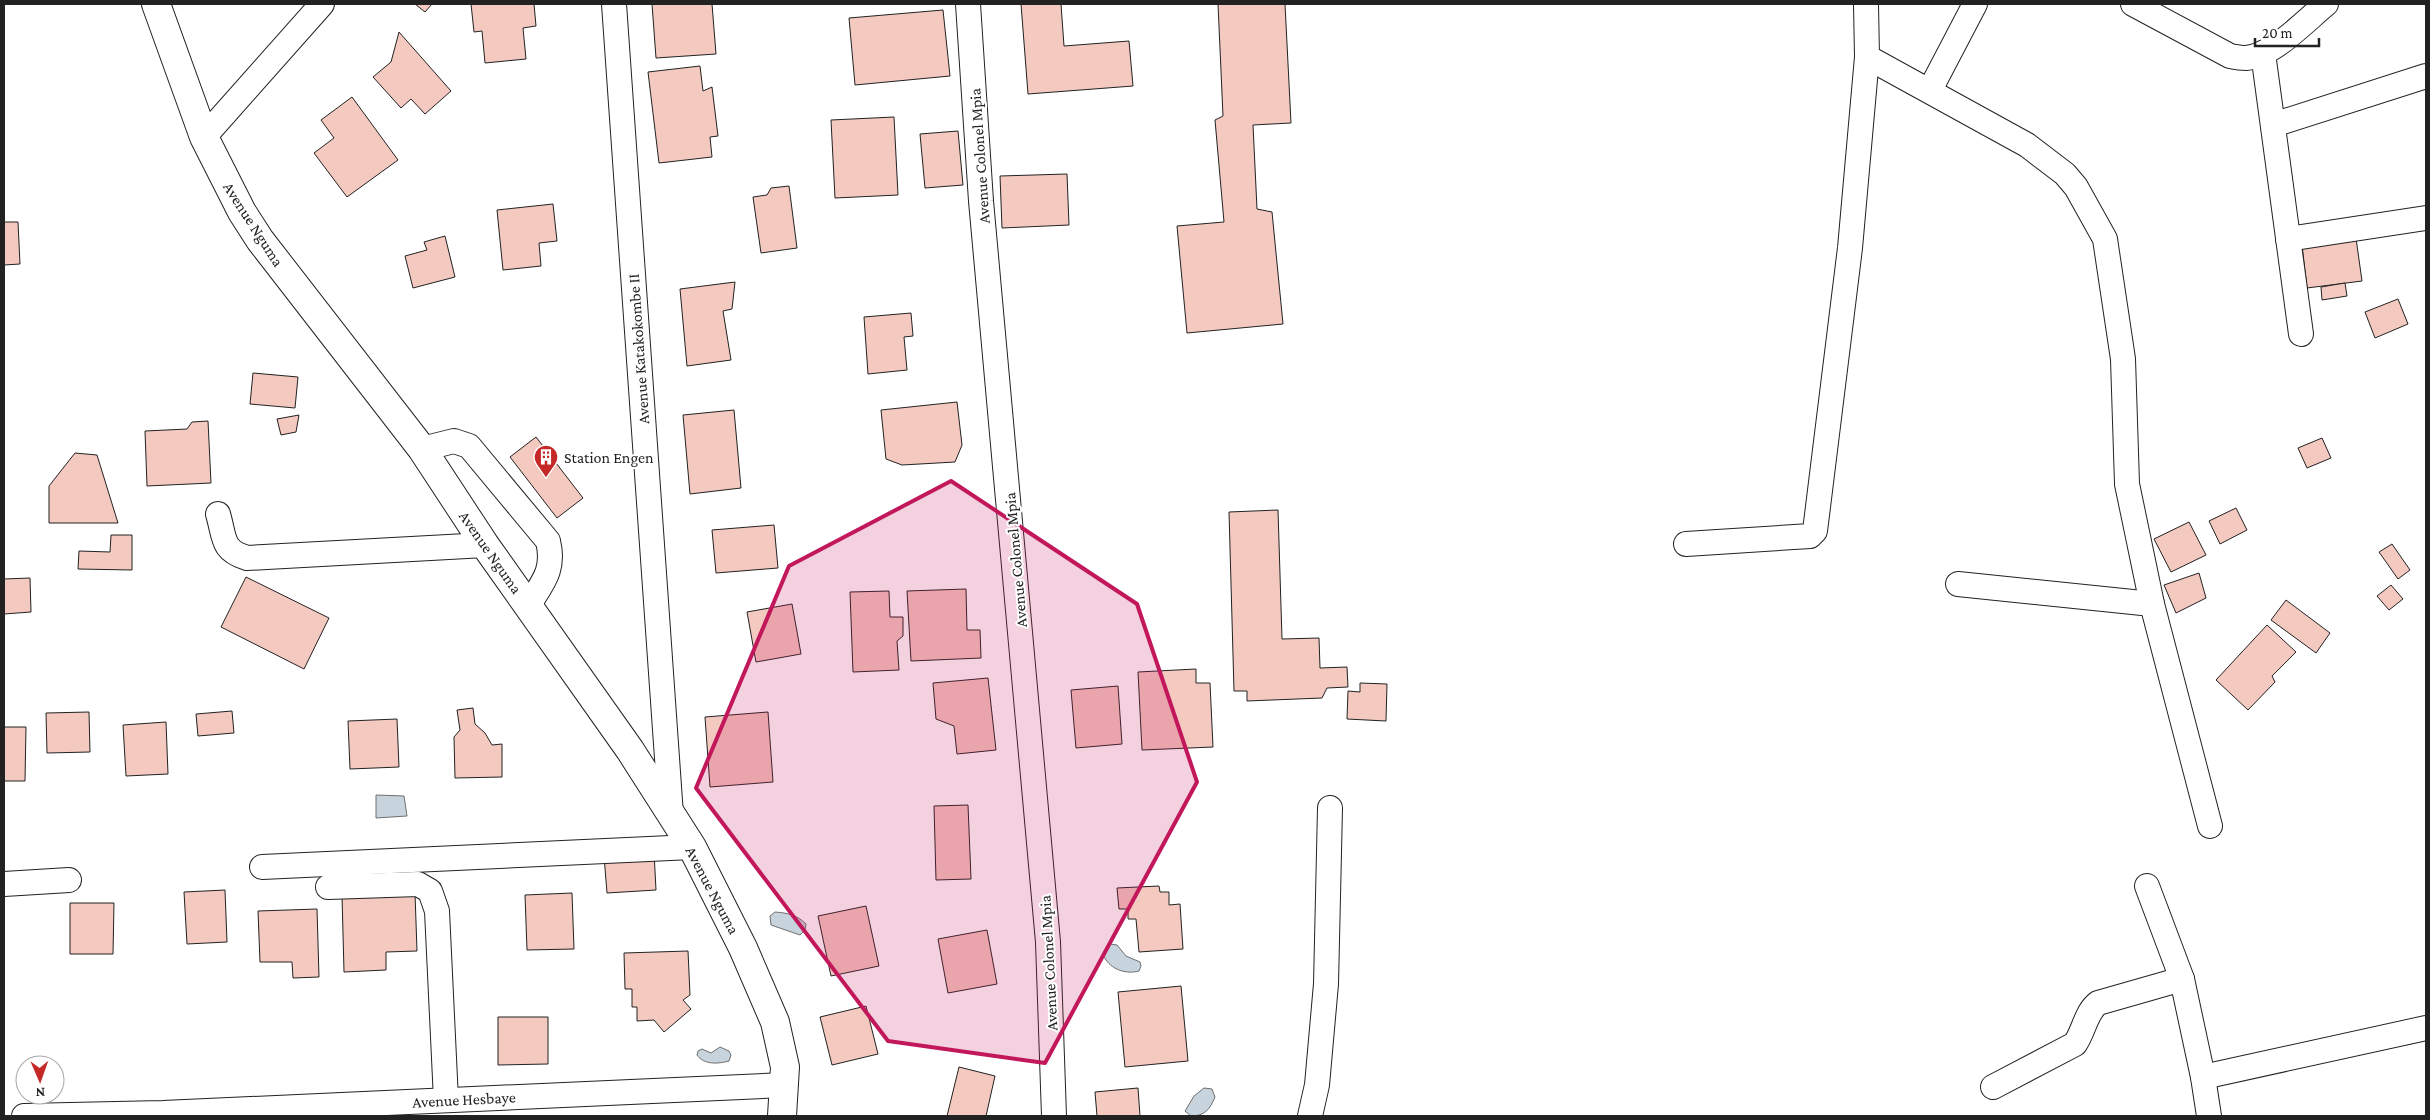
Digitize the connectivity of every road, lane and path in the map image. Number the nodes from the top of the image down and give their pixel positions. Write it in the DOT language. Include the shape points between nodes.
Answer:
graph roads {
  1 [pos="156,4"];
  2 [pos="322,4"];
  3 [pos="614,4"];
  4 [pos="968,4"];
  5 [pos="1866,4"];
  6 [pos="1975,4"];
  7 [pos="2133,4"];
  8 [pos="2326,4"];
  9 [pos="2263,53"];
  10 [pos="1867,57"];
  11 [pos="2426,76"];
  12 [pos="1930,90"];
  13 [pos="2273,125"];
  14 [pos="204,137"];
  15 [pos="2426,218"];
  16 [pos="2288,239"];
  17 [pos="2301,334"];
  18 [pos="422,449"];
  19 [pos="218,514"];
  20 [pos="485,544"];
  21 [pos="1686,544"];
  22 [pos="1958,584"];
  23 [pos="2152,604"];
  24 [pos="528,606"];
  25 [pos="1330,808"];
  26 [pos="671,815"];
  27 [pos="2210,826"];
  28 [pos="692,847"];
  29 [pos="262,867"];
  30 [pos="69,880"];
  31 [pos="4,884"];
  32 [pos="2147,886"];
  33 [pos="328,887"];
  34 [pos="2182,979"];
  35 [pos="2426,1028"];
  36 [pos="2203,1077"];
  37 [pos="785,1085"];
  38 [pos="1993,1088"];
  39 [pos="446,1100"];
  40 [pos="24,1116"];
  41 [pos="782,1116"];
  42 [pos="1054,1116"];
  43 [pos="1310,1116"];
  44 [pos="2209,1116"];
  1 -- 14 [label="main road, Avenue Nguma"];
  2 -- 14 [label="street"];
  3 -- 26 [label="street, Avenue Katakokombe II"];
  4 -- 42 [label="street, Avenue Colonel Mpia" via="981,201 1048,942"];
  5 -- 10 [label="street"];
  6 -- 12 [label="street"];
  7 -- 9 [label="street" via="2230,56 2246,58"];
  8 -- 9 [label="street"];
  9 -- 13 [label="street"];
  10 -- 12 [label="street"];
  10 -- 21 [label="street" via="1850,248 1815,531 1810,536"];
  11 -- 13 [label="street"];
  12 -- 23 [label="street" via="2027,145 2065,174 2076,186 2105,239 2123,360 2127,484"];
  13 -- 16 [label="street"];
  14 -- 18 [label="main road, Avenue Nguma" via="238,205 260,240"];
  15 -- 16 [label="street"];
  16 -- 17 [label="street"];
  18 -- 20 [label="main road, Avenue Nguma"];
  18 -- 24 [label="street" via="454,442 469,446 548,541 551,568"];
  19 -- 20 [label="street" via="227,547 233,554 247,558"];
  20 -- 24 [label="main road, Avenue Nguma"];
  22 -- 23 [label="street"];
  23 -- 27 [label="street"];
  24 -- 26 [label="main road, Avenue Nguma" via="630,750"];
  25 -- 43 [label="street" via="1326,984 1317,1084"];
  26 -- 28 [label="main road, Avenue Nguma"];
  28 -- 29 [label="street"];
  28 -- 37 [label="main road, Avenue Nguma" via="743,948 775,1022 782,1048"];
  30 -- 31 [label="street"];
  32 -- 34 [label="street"];
  33 -- 39 [label="street" via="418,884 430,891 437,911"];
  34 -- 36 [label="street"];
  34 -- 38 [label="street" via="2098,1003 2092,1007 2075,1044"];
  35 -- 36 [label="street"];
  36 -- 44 [label="street"];
  37 -- 39 [label="street, Avenue Hesbaye"];
  37 -- 41 [label="main road, Avenue Nguma"];
  39 -- 40 [label="street, Avenue Hesbaye"];
}
